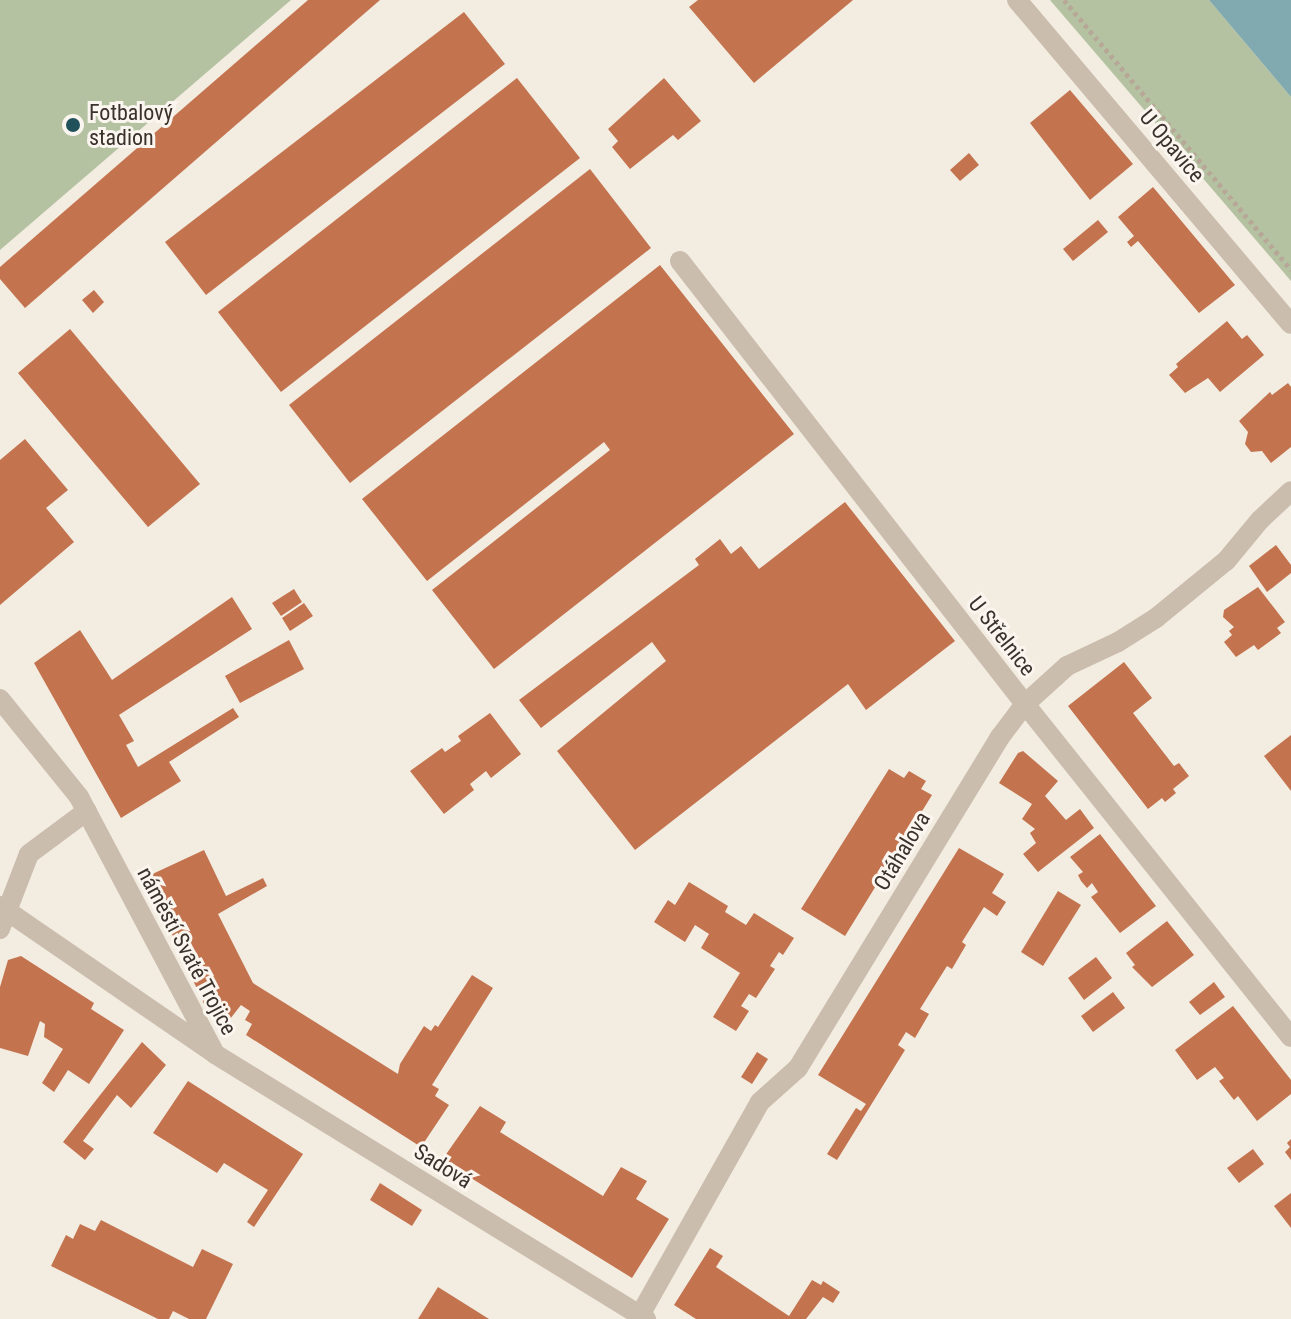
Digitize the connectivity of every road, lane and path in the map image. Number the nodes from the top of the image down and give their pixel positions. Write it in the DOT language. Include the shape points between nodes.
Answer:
graph roads {
  1 [pos="1017,0"];
  2 [pos="1064,0"];
  3 [pos="680,261"];
  4 [pos="1291,270"];
  5 [pos="1291,324"];
  6 [pos="1291,491"];
  7 [pos="0,699"];
  8 [pos="1025,704"];
  9 [pos="87,811"];
  10 [pos="2,916"];
  11 [pos="1291,1037"];
  12 [pos="215,1054"];
  13 [pos="643,1317"];
  1 -- 5 [label="street, U Opavice"];
  2 -- 4 [label="path"];
  3 -- 8 [label="street, U Střelnice"];
  6 -- 8 [label="street, Otáhalova" via="1226,561 1156,618 1067,666"];
  7 -- 9 [label="street, náměstí Svaté Trojice"];
  8 -- 11 [label="street, U Střelnice"];
  8 -- 13 [label="street, Otáhalova" via="798,1068 760,1102"];
  9 -- 10 [label="street" via="29,854"];
  9 -- 12 [label="street, náměstí Svaté Trojice"];
  10 -- 12 [label="street, náměstí Svaté Trojice"];
  12 -- 13 [label="street, Sadová"];
}
